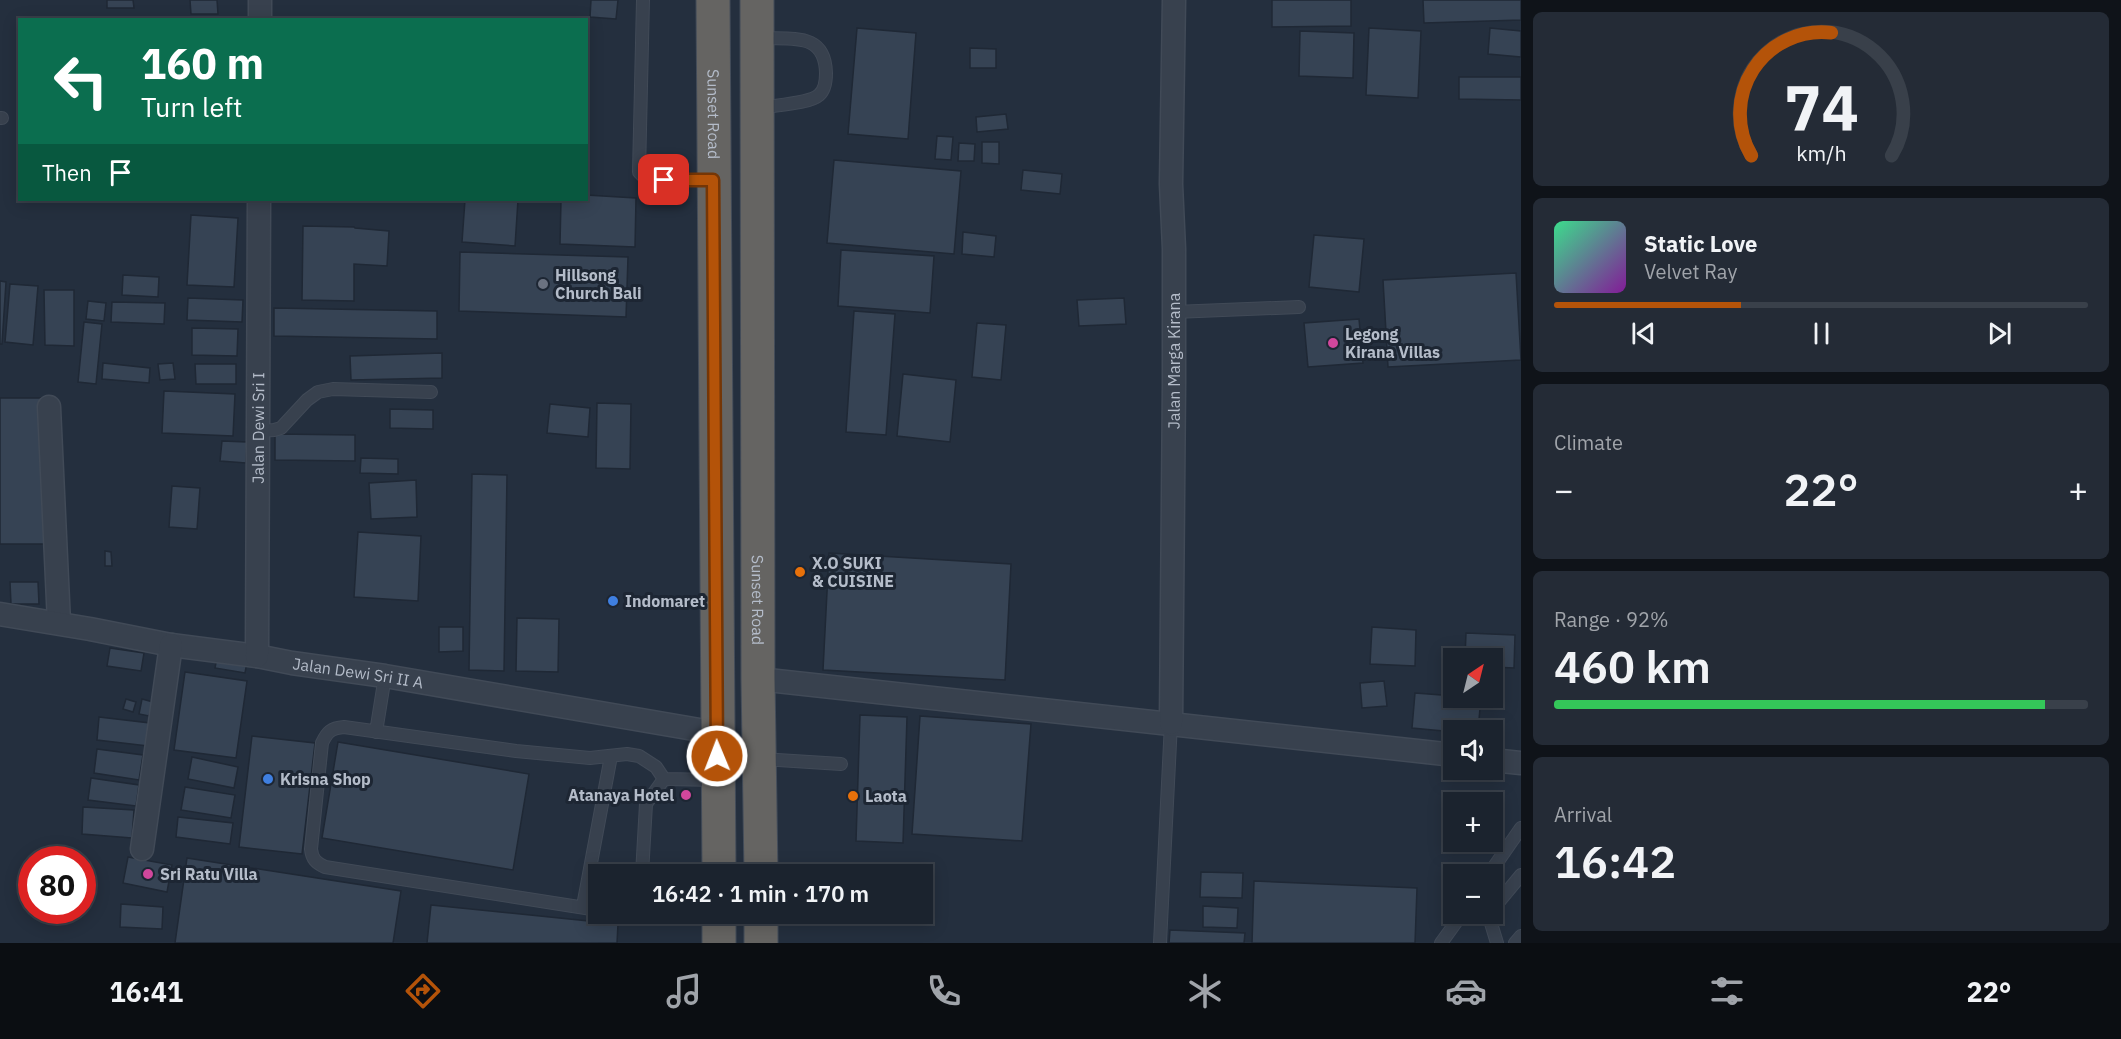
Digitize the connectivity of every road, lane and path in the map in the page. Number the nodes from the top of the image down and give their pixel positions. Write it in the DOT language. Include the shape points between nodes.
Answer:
graph roads {
  1 [pos="260,0"];
  2 [pos="643,0"];
  3 [pos="713,0"];
  4 [pos="757,0"];
  5 [pos="1174,0"];
  6 [pos="260,18"];
  7 [pos="758,38"];
  8 [pos="758,108"];
  9 [pos="713,180"];
  10 [pos="259,201"];
  11 [pos="1299,307"];
  12 [pos="1174,312"];
  13 [pos="431,392"];
  14 [pos="49,407"];
  15 [pos="258,431"];
  16 [pos="0,614"];
  17 [pos="59,623"];
  18 [pos="171,645"];
  19 [pos="257,656"];
  20 [pos="385,676"];
  21 [pos="758,679"];
  22 [pos="1171,723"];
  23 [pos="376,732"];
  24 [pos="717,733"];
  25 [pos="1443,754"];
  26 [pos="611,756"];
  27 [pos="759,759"];
  28 [pos="1503,761"];
  29 [pos="1521,763"];
  30 [pos="840,764"];
  31 [pos="664,779"];
  32 [pos="717,780"];
  33 [pos="1521,828"];
  34 [pos="142,849"];
  35 [pos="643,864"];
  36 [pos="719,864"];
  37 [pos="761,864"];
  38 [pos="1496,864"];
  39 [pos="1521,875"];
  40 [pos="1503,898"];
  41 [pos="583,906"];
  42 [pos="588,907"];
  43 [pos="719,924"];
  44 [pos="761,924"];
  45 [pos="1455,924"];
  46 [pos="1491,924"];
  47 [pos="1521,936"];
  48 [pos="719,943"];
  49 [pos="761,943"];
  50 [pos="1160,943"];
  51 [pos="1442,943"];
  52 [pos="1497,943"];
  53 [pos="1515,943"];
  1 -- 6 [label="street"];
  2 -- 9 [label="lane" via="639,172 647,180"];
  3 -- 9 [label="highway, Sunset Road"];
  4 -- 7 [label="highway, Sunset Road"];
  5 -- 12 [label="street, Jalan Marga Kirana"];
  7 -- 8 [label="highway, Sunset Road"];
  7 -- 8 [label="lane" via="808,40 822,51 826,79 819,96"];
  8 -- 21 [label="highway, Sunset Road"];
  9 -- 24 [label="highway, Sunset Road"];
  10 -- 15 [label="street, Jalan Dewi Sri I"];
  11 -- 12 [label="lane"];
  12 -- 22 [label="street, Jalan Marga Kirana"];
  13 -- 15 [label="lane" via="333,388 307,400 281,428"];
  14 -- 17 [label="street"];
  15 -- 19 [label="street, Jalan Dewi Sri I"];
  16 -- 17 [label="street, Jalan Dewi Sri II A"];
  17 -- 18 [label="street, Jalan Dewi Sri II A"];
  18 -- 19 [label="street, Jalan Dewi Sri II A"];
  18 -- 34 [label="street"];
  19 -- 20 [label="street, Jalan Dewi Sri II A"];
  20 -- 23 [label="lane"];
  20 -- 24 [label="street, Jalan Dewi Sri II A"];
  21 -- 22 [label="street"];
  21 -- 27 [label="highway, Sunset Road"];
  22 -- 25 [label="street"];
  22 -- 50 [label="lane"];
  23 -- 26 [label="lane" via="516,751 590,758"];
  23 -- 41 [label="lane" via="344,727 326,734 311,849 317,863"];
  24 -- 32 [label="highway, Sunset Road"];
  26 -- 31 [label="lane" via="639,756 656,767"];
  26 -- 41 [label="lane"];
  27 -- 30 [label="lane"];
  27 -- 37 [label="highway, Sunset Road"];
  28 -- 29 [label="street"];
  31 -- 32 [label="lane"];
  31 -- 35 [label="lane" via="646,804"];
  32 -- 36 [label="highway, Sunset Road"];
  33 -- 38 [label="lane"];
  39 -- 40 [label="lane"];
  41 -- 42 [label="lane"];
  43 -- 48 [label="highway"];
  44 -- 49 [label="highway"];
  45 -- 51 [label="lane"];
  46 -- 52 [label="lane"];
  47 -- 53 [label="lane"];
}
